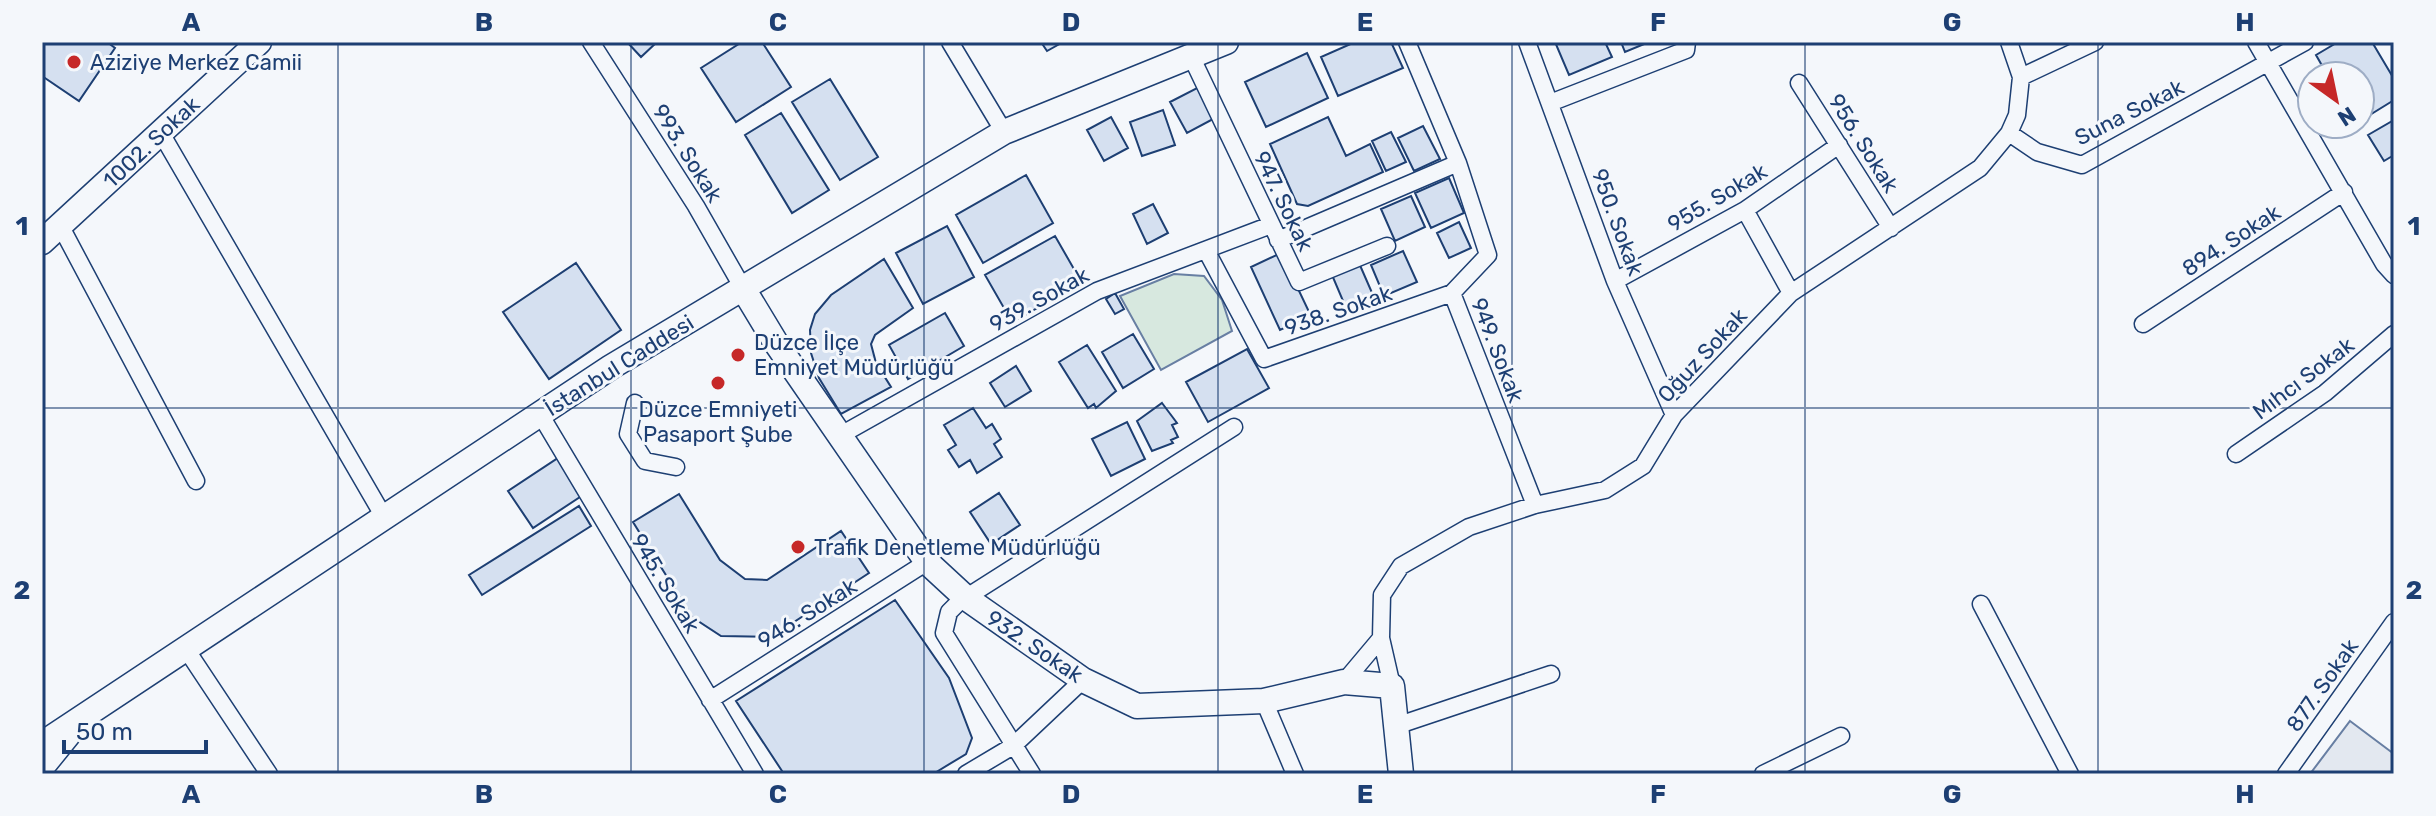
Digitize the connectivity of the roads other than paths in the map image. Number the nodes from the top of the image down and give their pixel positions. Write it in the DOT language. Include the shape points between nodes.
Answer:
graph roads {
  1 [pos="259,42"];
  2 [pos="591,42"];
  3 [pos="950,42"];
  4 [pos="1407,42"];
  5 [pos="1527,42"];
  6 [pos="1687,42"];
  7 [pos="2009,42"];
  8 [pos="2095,42"];
  9 [pos="2256,42"];
  10 [pos="2305,42"];
  11 [pos="1219,43"];
  12 [pos="1190,54"];
  13 [pos="2267,63"];
  14 [pos="2021,77"];
  15 [pos="1799,83"];
  16 [pos="1550,103"];
  17 [pos="1004,132"];
  18 [pos="161,133"];
  19 [pos="2009,133"];
  20 [pos="1839,145"];
  21 [pos="1458,163"];
  22 [pos="2344,192"];
  23 [pos="1745,210"];
  24 [pos="60,225"];
  25 [pos="1891,228"];
  26 [pos="1274,233"];
  27 [pos="42,242"];
  28 [pos="1387,246"];
  29 [pos="1206,250"];
  30 [pos="2394,275"];
  31 [pos="1615,281"];
  32 [pos="744,290"];
  33 [pos="1452,293"];
  34 [pos="1791,293"];
  35 [pos="2143,324"];
  36 [pos="2394,334"];
  37 [pos="635,403"];
  38 [pos="540,414"];
  39 [pos="1674,415"];
  40 [pos="1234,427"];
  41 [pos="839,436"];
  42 [pos="2236,454"];
  43 [pos="676,467"];
  44 [pos="196,481"];
  45 [pos="1535,505"];
  46 [pos="384,517"];
  47 [pos="927,562"];
  48 [pos="966,598"];
  49 [pos="1981,604"];
  50 [pos="2394,622"];
  51 [pos="1381,638"];
  52 [pos="186,649"];
  53 [pos="1551,674"];
  54 [pos="1083,680"];
  55 [pos="1344,682"];
  56 [pos="1392,686"];
  57 [pos="710,700"];
  58 [pos="1264,701"];
  59 [pos="1396,726"];
  60 [pos="1841,736"];
  61 [pos="1013,746"];
  62 [pos="43,749"];
  63 [pos="269,774"];
  64 [pos="755,774"];
  65 [pos="966,774"];
  66 [pos="1032,774"];
  67 [pos="1295,774"];
  68 [pos="1401,774"];
  69 [pos="1763,774"];
  70 [pos="2070,774"];
  71 [pos="2286,774"];
  1 -- 18 [label="main road, 1002. Sokak"];
  2 -- 32 [label="street, 993. Sokak"];
  3 -- 17 [label="street"];
  4 -- 21 [label="street, 949. Sokak"];
  5 -- 16 [label="street, 950. Sokak"];
  6 -- 16 [label="street" via="1686,50"];
  7 -- 14 [label="street, Oğuz Sokak"];
  8 -- 14 [label="street"];
  9 -- 13 [label="street"];
  10 -- 13 [label="street, Suna Sokak"];
  11 -- 12 [label="main road, İstanbul Caddesi"];
  12 -- 17 [label="main road, İstanbul Caddesi"];
  12 -- 26 [label="street, 947. Sokak"];
  13 -- 19 [label="street, Suna Sokak" via="2082,165 2037,152"];
  13 -- 22 [label="street"];
  14 -- 19 [label="street, Oğuz Sokak" via="2017,115"];
  15 -- 20 [label="street, 956. Sokak"];
  16 -- 31 [label="street, 950. Sokak"];
  17 -- 32 [label="main road, İstanbul Caddesi"];
  18 -- 24 [label="main road, 1002. Sokak"];
  18 -- 46 [label="street"];
  19 -- 25 [label="street, Oğuz Sokak" via="1980,168"];
  20 -- 23 [label="street, 955. Sokak"];
  20 -- 25 [label="street, 956. Sokak"];
  21 -- 26 [label="street, 939. Sokak"];
  21 -- 33 [label="street, 949. Sokak" via="1488,255"];
  22 -- 30 [label="street"];
  22 -- 35 [label="street, 894. Sokak"];
  23 -- 31 [label="street, 955. Sokak"];
  23 -- 34 [label="street"];
  24 -- 27 [label="main road, 1002. Sokak"];
  24 -- 44 [label="street"];
  25 -- 34 [label="street, Oğuz Sokak"];
  26 -- 28 [label="street, 947. Sokak" via="1299,282"];
  26 -- 29 [label="street, 939. Sokak"];
  29 -- 33 [label="street, 938. Sokak" via="1264,359"];
  29 -- 41 [label="street, 939. Sokak" via="1097,291"];
  31 -- 39 [label="street, 950. Sokak"];
  32 -- 38 [label="main road, İstanbul Caddesi"];
  32 -- 41 [label="main road, 932. Sokak"];
  33 -- 45 [label="street, 949. Sokak"];
  34 -- 39 [label="street, Oğuz Sokak"];
  36 -- 42 [label="street, Mıhcı Sokak" via="2325,393"];
  37 -- 43 [label="street" via="628,434 645,461"];
  38 -- 46 [label="main road, İstanbul Caddesi"];
  38 -- 57 [label="street, 945. Sokak"];
  39 -- 45 [label="street, Oğuz Sokak" via="1643,466 1605,490"];
  40 -- 48 [label="street"];
  41 -- 47 [label="main road, 932. Sokak"];
  45 -- 51 [label="street, Oğuz Sokak" via="1469,527 1401,566 1382,595"];
  46 -- 52 [label="main road, İstanbul Caddesi"];
  47 -- 48 [label="main road, 932. Sokak"];
  47 -- 57 [label="street, 946. Sokak"];
  48 -- 54 [label="main road, 932. Sokak"];
  48 -- 61 [label="street" via="949,612 944,633"];
  49 -- 70 [label="street"];
  50 -- 71 [label="street, 877. Sokak"];
  51 -- 55 [label="street"];
  51 -- 56 [label="street, Oğuz Sokak"];
  52 -- 62 [label="main road, İstanbul Caddesi"];
  52 -- 63 [label="street"];
  53 -- 59 [label="street"];
  54 -- 58 [label="main road, 932. Sokak" via="1137,706"];
  54 -- 61 [label="street"];
  55 -- 56 [label="main road, 932. Sokak"];
  55 -- 58 [label="main road, 932. Sokak"];
  56 -- 59 [label="main road"];
  57 -- 64 [label="street, 945. Sokak"];
  58 -- 67 [label="street"];
  59 -- 68 [label="main road"];
  60 -- 69 [label="street"];
  61 -- 65 [label="street"];
  61 -- 66 [label="street"];
}
